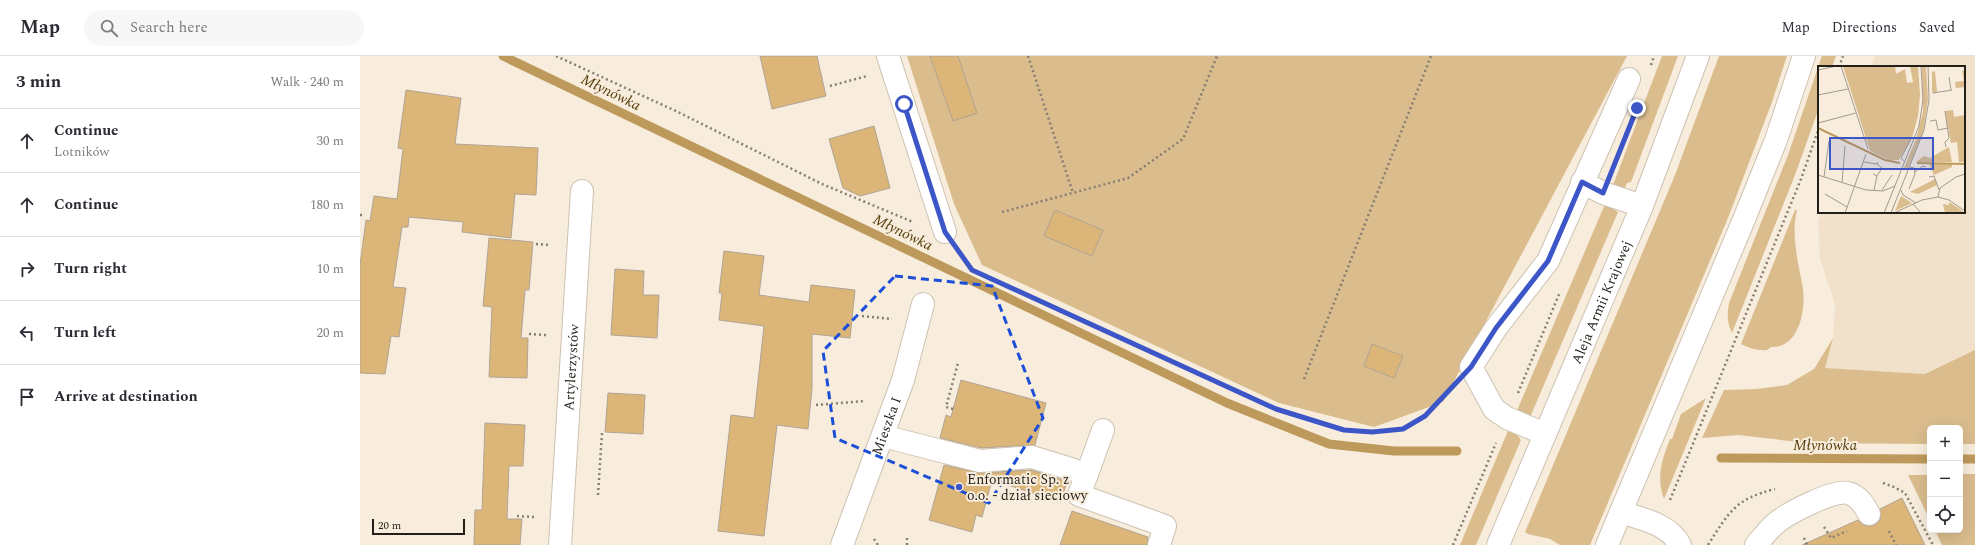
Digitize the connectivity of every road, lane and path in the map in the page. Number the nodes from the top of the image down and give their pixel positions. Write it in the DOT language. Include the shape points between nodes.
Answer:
graph roads {
  1 [pos="556,56"];
  2 [pos="888,56"];
  3 [pos="1028,56"];
  4 [pos="1216,56"];
  5 [pos="1431,56"];
  6 [pos="1654,56"];
  7 [pos="1698,56"];
  8 [pos="1804,56"];
  9 [pos="1843,56"];
  10 [pos="1839,66"];
  11 [pos="1649,71"];
  12 [pos="870,76"];
  13 [pos="1629,79"];
  14 [pos="830,86"];
  15 [pos="1818,131"];
  16 [pos="1582,182"];
  17 [pos="582,190"];
  18 [pos="1073,193"];
  19 [pos="1642,206"];
  20 [pos="1002,212"];
  21 [pos="360,215"];
  22 [pos="364,215"];
  23 [pos="945,232"];
  24 [pos="1562,290"];
  25 [pos="923,304"];
  26 [pos="528,334"];
  27 [pos="550,335"];
  28 [pos="958,363"];
  29 [pos="1471,367"];
  30 [pos="1304,379"];
  31 [pos="816,405"];
  32 [pos="893,409"];
  33 [pos="953,409"];
  34 [pos="1507,418"];
  35 [pos="1103,430"];
  36 [pos="602,433"];
  37 [pos="1545,434"];
  38 [pos="883,436"];
  39 [pos="1087,474"];
  40 [pos="598,495"];
  41 [pos="1621,512"];
  42 [pos="1870,514"];
  43 [pos="517,516"];
  44 [pos="540,517"];
  45 [pos="1660,526"];
  46 [pos="1818,530"];
  47 [pos="1806,536"];
  48 [pos="907,538"];
  49 [pos="1831,538"];
  50 [pos="560,545"];
  51 [pos="842,545"];
  52 [pos="907,545"];
  53 [pos="1159,545"];
  54 [pos="1453,545"];
  55 [pos="1498,545"];
  56 [pos="1607,545"];
  57 [pos="1680,545"];
  58 [pos="1756,545"];
  59 [pos="1807,545"];
  1 -- 23 [label="path" via="678,112 822,184 899,217"];
  2 -- 23 [label="main road"];
  3 -- 18 [label="path"];
  4 -- 18 [label="path" via="1183,139 1128,178"];
  5 -- 30 [label="path"];
  6 -- 11 [label="path"];
  7 -- 19 [label="main road, Aleja Armii Krajowej"];
  8 -- 41 [label="main road" via="1776,140"];
  9 -- 10 [label="path"];
  12 -- 14 [label="path"];
  13 -- 16 [label="main road"];
  15 -- 45 [label="path" via="1801,179"];
  16 -- 19 [label="main road" via="1603,193"];
  16 -- 29 [label="main road" via="1548,261 1496,328"];
  17 -- 50 [label="main road, Artylerzystów"];
  18 -- 20 [label="path"];
  19 -- 37 [label="main road, Aleja Armii Krajowej"];
  21 -- 22 [label="path"];
  23 -- 29 [label="path" via="972,270 1276,409 1344,430 1372,432 1403,429 1425,416"];
  24 -- 34 [label="path"];
  25 -- 32 [label="main road, Mieszka I"];
  26 -- 27 [label="path"];
  28 -- 33 [label="path" via="946,407"];
  29 -- 34 [label="main road" via="1494,409"];
  31 -- 32 [label="path" via="870,400"];
  32 -- 38 [label="main road, Mieszka I"];
  34 -- 37 [label="main road"];
  34 -- 54 [label="path"];
  35 -- 39 [label="main road"];
  36 -- 40 [label="path"];
  37 -- 55 [label="main road, Aleja Armii Krajowej"];
  38 -- 39 [label="main road" via="980,461 1032,457"];
  38 -- 51 [label="main road, Mieszka I"];
  39 -- 53 [label="main road" via="1079,495 1165,526"];
  41 -- 45 [label="main road"];
  41 -- 56 [label="main road"];
  42 -- 58 [label="main road" via="1856,496 1840,492 1826,495 1775,524"];
  43 -- 44 [label="path"];
  45 -- 57 [label="main road" via="1676,536"];
  46 -- 49 [label="path" via="1825,527"];
  47 -- 59 [label="path" via="1803,537"];
  48 -- 52 [label="path"];
}
